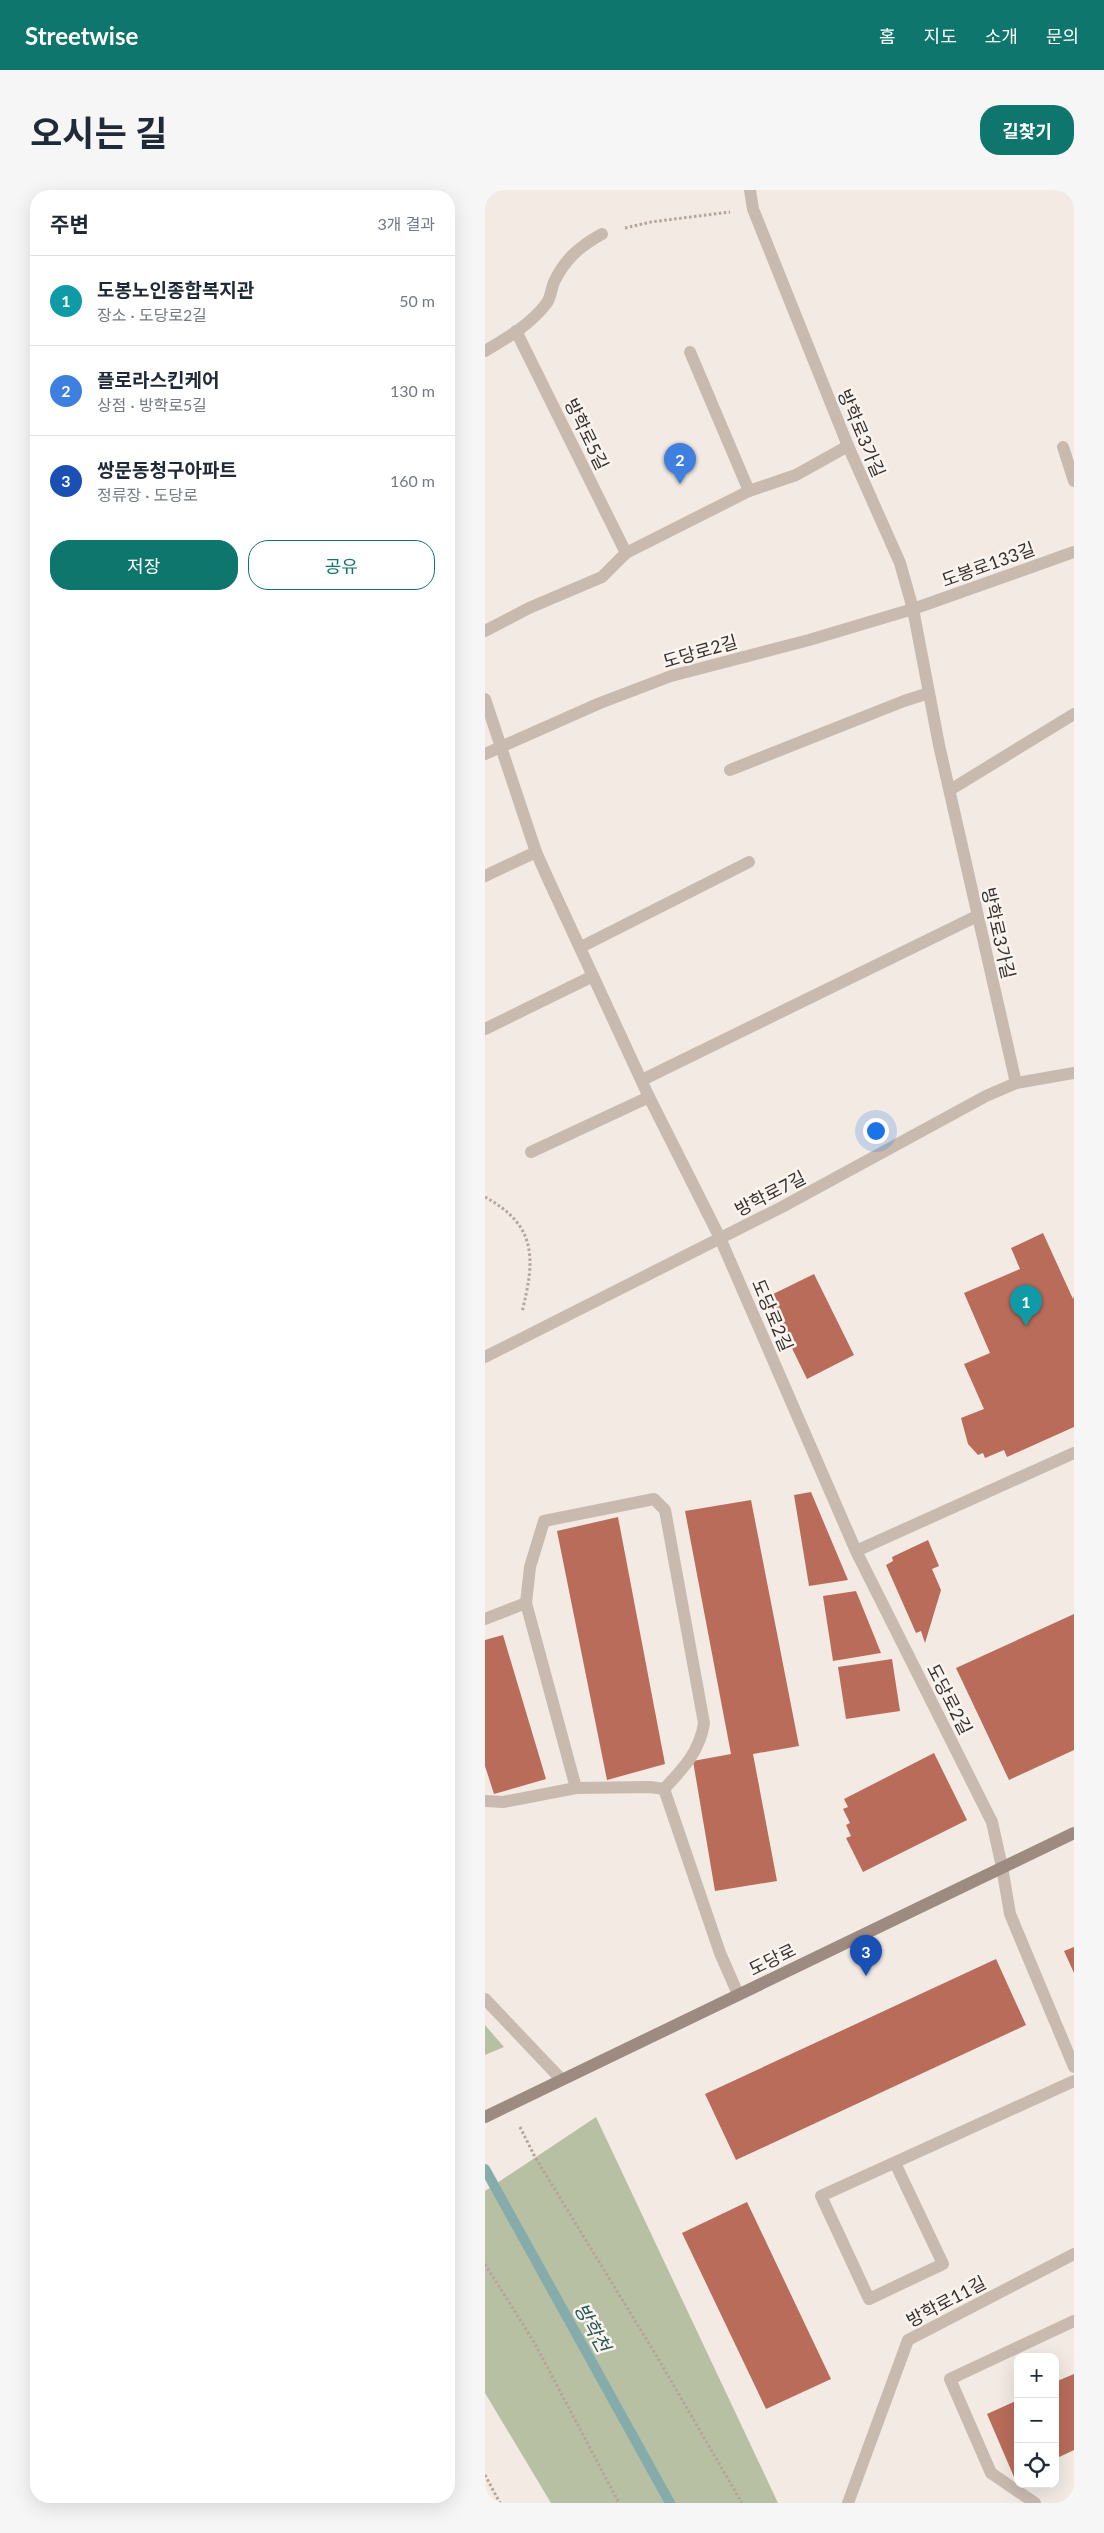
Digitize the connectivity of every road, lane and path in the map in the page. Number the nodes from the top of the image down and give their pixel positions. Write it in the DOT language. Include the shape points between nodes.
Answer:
graph roads {
  1 [pos="750,190"];
  2 [pos="753,209"];
  3 [pos="602,234"];
  4 [pos="516,331"];
  5 [pos="485,351"];
  6 [pos="690,352"];
  7 [pos="848,446"];
  8 [pos="1063,447"];
  9 [pos="1074,481"];
  10 [pos="749,491"];
  11 [pos="1074,552"];
  12 [pos="626,553"];
  13 [pos="913,609"];
  14 [pos="485,631"];
  15 [pos="929,693"];
  16 [pos="485,699"];
  17 [pos="1074,714"];
  18 [pos="501,746"];
  19 [pos="485,754"];
  20 [pos="730,770"];
  21 [pos="950,790"];
  22 [pos="536,852"];
  23 [pos="749,862"];
  24 [pos="485,876"];
  25 [pos="977,916"];
  26 [pos="581,947"];
  27 [pos="593,976"];
  28 [pos="485,1029"];
  29 [pos="1074,1073"];
  30 [pos="642,1080"];
  31 [pos="1016,1083"];
  32 [pos="649,1097"];
  33 [pos="531,1152"];
  34 [pos="485,1197"];
  35 [pos="720,1238"];
  36 [pos="521,1339"];
  37 [pos="485,1357"];
  38 [pos="1074,1453"];
  39 [pos="856,1551"];
  40 [pos="525,1603"];
  41 [pos="485,1619"];
  42 [pos="577,1788"];
  43 [pos="664,1789"];
  44 [pos="485,1801"];
  45 [pos="1074,1833"];
  46 [pos="1002,1867"];
  47 [pos="738,1994"];
  48 [pos="485,1999"];
  49 [pos="1074,2067"];
  50 [pos="561,2079"];
  51 [pos="1074,2081"];
  52 [pos="504,2108"];
  53 [pos="485,2117"];
  54 [pos="895,2163"];
  55 [pos="1074,2254"];
  56 [pos="485,2264"];
  57 [pos="1074,2321"];
  58 [pos="485,2475"];
  59 [pos="500,2503"];
  60 [pos="619,2503"];
  61 [pos="742,2503"];
  62 [pos="848,2503"];
  63 [pos="1035,2503"];
  1 -- 2 [label="street, 방학로3가길"];
  2 -- 3 [label="path" via="651,222"];
  2 -- 7 [label="street, 방학로3가길"];
  3 -- 4 [label="street" via="580,246 567,259 547,302"];
  4 -- 5 [label="street"];
  4 -- 12 [label="street, 방학로5길"];
  6 -- 10 [label="street"];
  7 -- 10 [label="street" via="796,475"];
  7 -- 13 [label="street, 방학로3가길" via="900,563"];
  8 -- 9 [label="street"];
  10 -- 12 [label="street"];
  11 -- 13 [label="street, 도봉로133길"];
  12 -- 14 [label="street" via="602,577"];
  13 -- 15 [label="street, 방학로3가길"];
  13 -- 18 [label="street, 도당로2길" via="671,676"];
  15 -- 20 [label="street"];
  15 -- 21 [label="street, 방학로3가길"];
  16 -- 18 [label="street, 도당로2길"];
  17 -- 21 [label="street"];
  18 -- 19 [label="street"];
  18 -- 22 [label="street, 도당로2길"];
  21 -- 25 [label="street, 방학로3가길"];
  22 -- 24 [label="street"];
  22 -- 26 [label="street, 도당로2길"];
  23 -- 26 [label="street"];
  25 -- 30 [label="street"];
  25 -- 31 [label="street, 방학로3가길"];
  26 -- 27 [label="street, 도당로2길"];
  27 -- 28 [label="street"];
  27 -- 30 [label="street, 도당로2길"];
  29 -- 31 [label="street, 방학로7길"];
  30 -- 32 [label="street, 도당로2길"];
  31 -- 35 [label="street, 방학로7길"];
  32 -- 33 [label="street"];
  32 -- 35 [label="street, 도당로2길"];
  34 -- 36 [label="path" via="499,1205 522,1230 531,1257 531,1277 521,1316"];
  35 -- 36 [label="street, 방학로7길"];
  35 -- 39 [label="street, 도당로2길"];
  36 -- 37 [label="street, 방학로7길"];
  38 -- 39 [label="street"];
  39 -- 46 [label="street, 도당로2길" via="992,1822"];
  40 -- 41 [label="street"];
  40 -- 42 [label="street"];
  40 -- 43 [label="street" via="530,1567 544,1521 654,1499 665,1510 704,1724 702,1741 685,1768"];
  42 -- 43 [label="street"];
  42 -- 44 [label="street" via="503,1802"];
  43 -- 47 [label="street" via="720,1953"];
  45 -- 46 [label="main road, 도당로"];
  46 -- 47 [label="main road, 도당로"];
  46 -- 49 [label="street, 도당로2길" via="1010,1914"];
  47 -- 50 [label="main road, 도당로"];
  48 -- 50 [label="street"];
  50 -- 52 [label="main road, 도당로"];
  51 -- 54 [label="street"];
  52 -- 53 [label="main road, 도당로"];
  52 -- 61 [label="path" via="656,2355"];
  54 -- 54 [label="street" via="821,2196 869,2299 943,2264"];
  55 -- 62 [label="street, 방학로11길" via="908,2340"];
  56 -- 60 [label="path" via="534,2342"];
  57 -- 63 [label="street" via="950,2379 991,2473"];
  58 -- 59 [label="path"];
}
